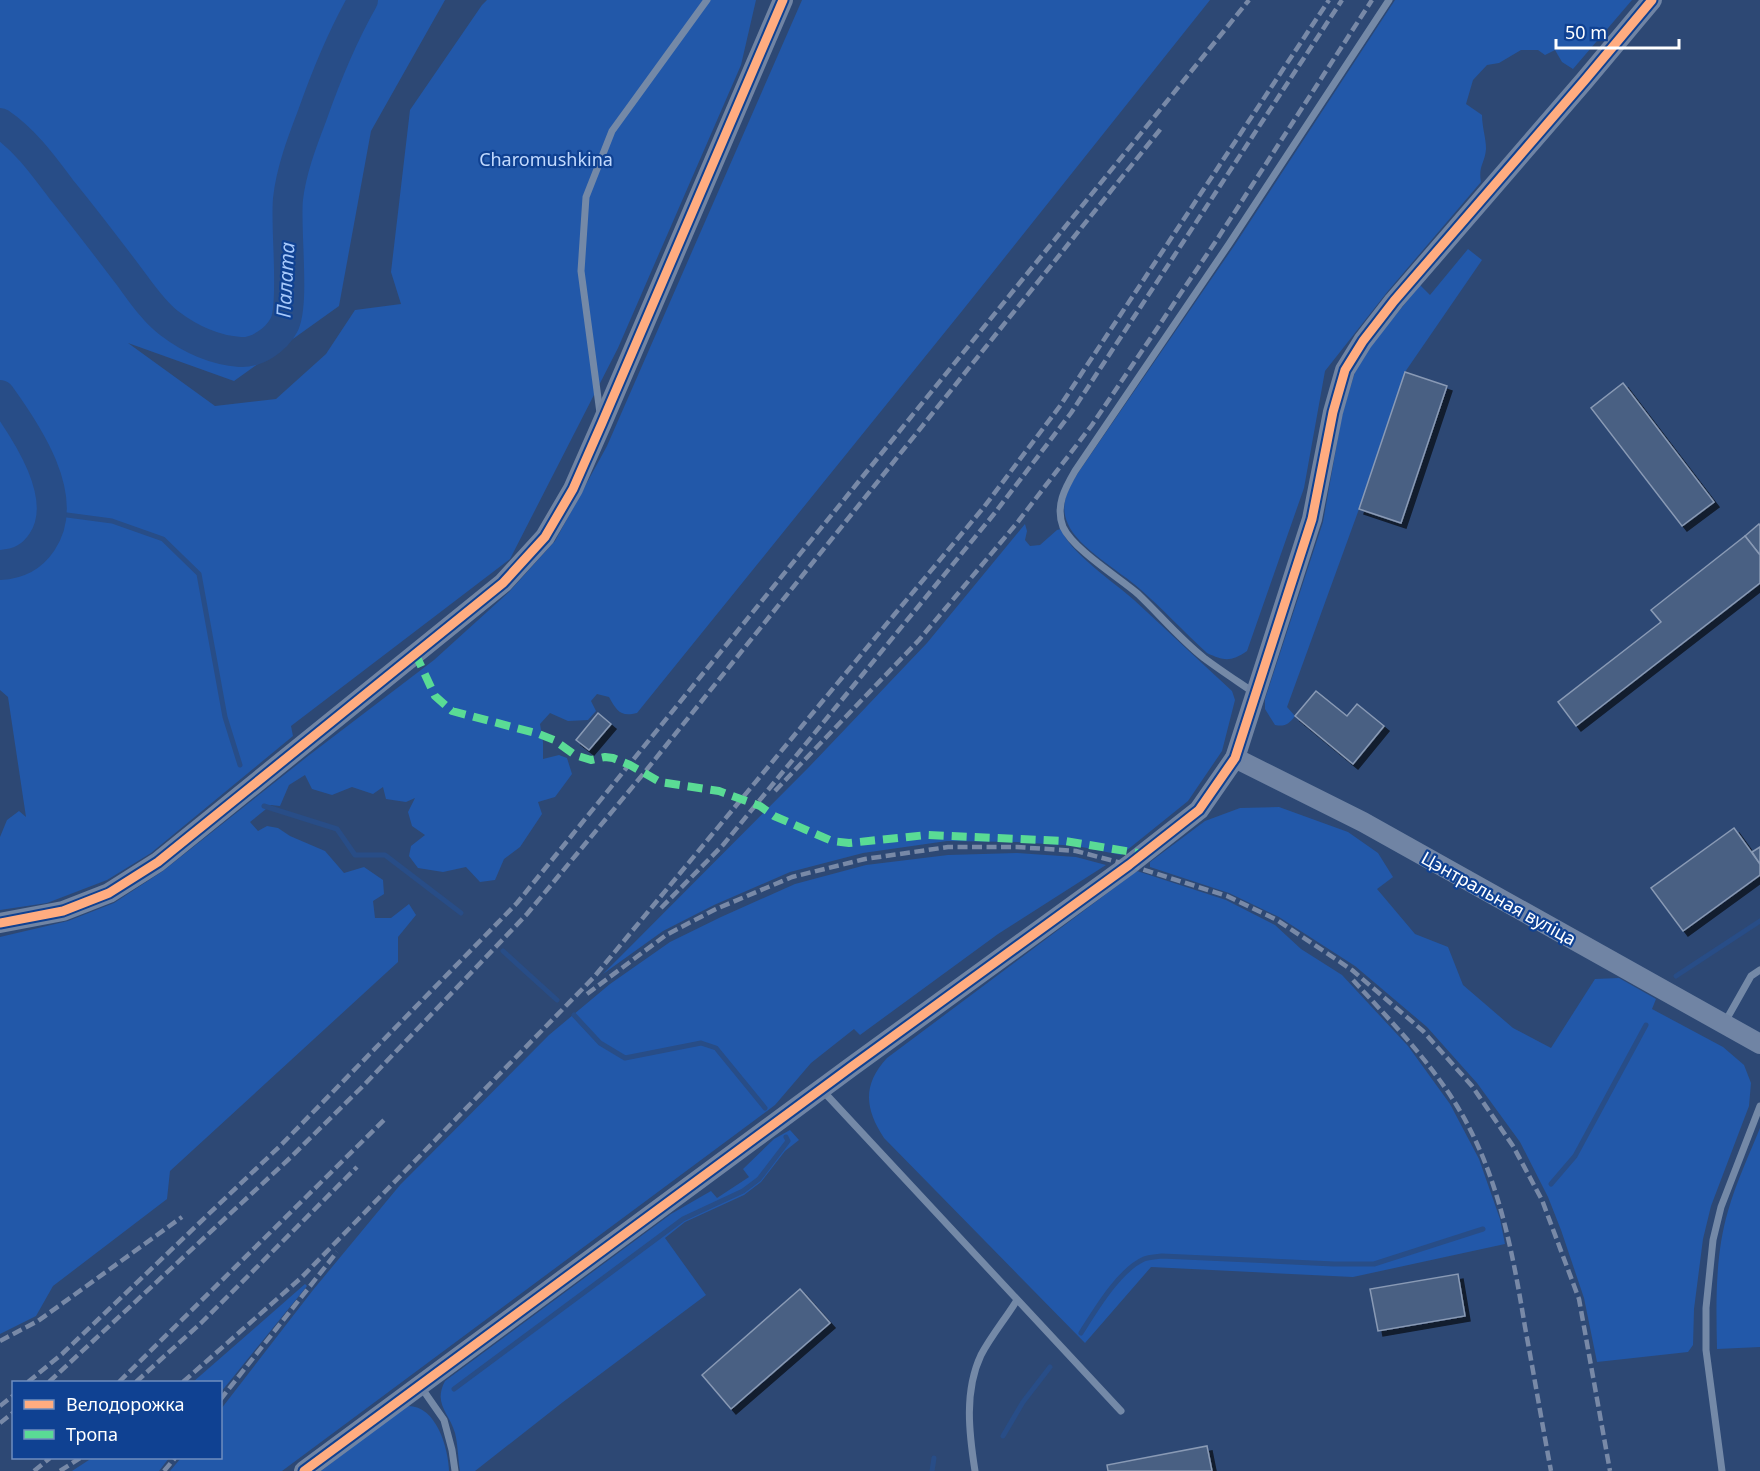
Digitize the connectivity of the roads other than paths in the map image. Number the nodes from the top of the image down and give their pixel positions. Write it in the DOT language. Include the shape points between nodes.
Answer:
graph roads {
  1 [pos="707,0"];
  2 [pos="783,0"];
  3 [pos="1389,0"];
  4 [pos="1652,0"];
  5 [pos="602,423"];
  6 [pos="1255,694"];
  7 [pos="1235,758"];
  8 [pos="0,923"];
  9 [pos="1760,970"];
  10 [pos="1724,1024"];
  11 [pos="1760,1044"];
  12 [pos="821,1089"];
  13 [pos="1760,1106"];
  14 [pos="1017,1300"];
  15 [pos="420,1384"];
  16 [pos="1121,1411"];
  17 [pos="304,1471"];
  18 [pos="454,1471"];
  19 [pos="975,1471"];
  20 [pos="1722,1471"];
  1 -- 5 [label="lane" via="612,131 586,197 581,271"];
  2 -- 5 [label="street"];
  3 -- 6 [label="lane" via="1075,471 1061,500 1060,513 1069,536 1202,657"];
  4 -- 6 [label="street" via="1394,302 1345,370 1312,519"];
  5 -- 8 [label="street" via="573,489 545,537 503,584 158,861 109,893 72,908"];
  6 -- 7 [label="street"];
  7 -- 10 [label="street, Цэнтральная вуліца" via="1363,822"];
  7 -- 12 [label="street" via="1199,810"];
  9 -- 10 [label="lane" via="1751,976"];
  10 -- 11 [label="street, Цэнтральная вуліца"];
  12 -- 14 [label="lane"];
  12 -- 15 [label="street"];
  13 -- 20 [label="lane" via="1721,1207 1713,1240 1706,1350"];
  14 -- 16 [label="lane"];
  14 -- 19 [label="lane" via="981,1356 972,1385 969,1412"];
  15 -- 17 [label="street"];
  15 -- 18 [label="lane" via="444,1420"];
}
